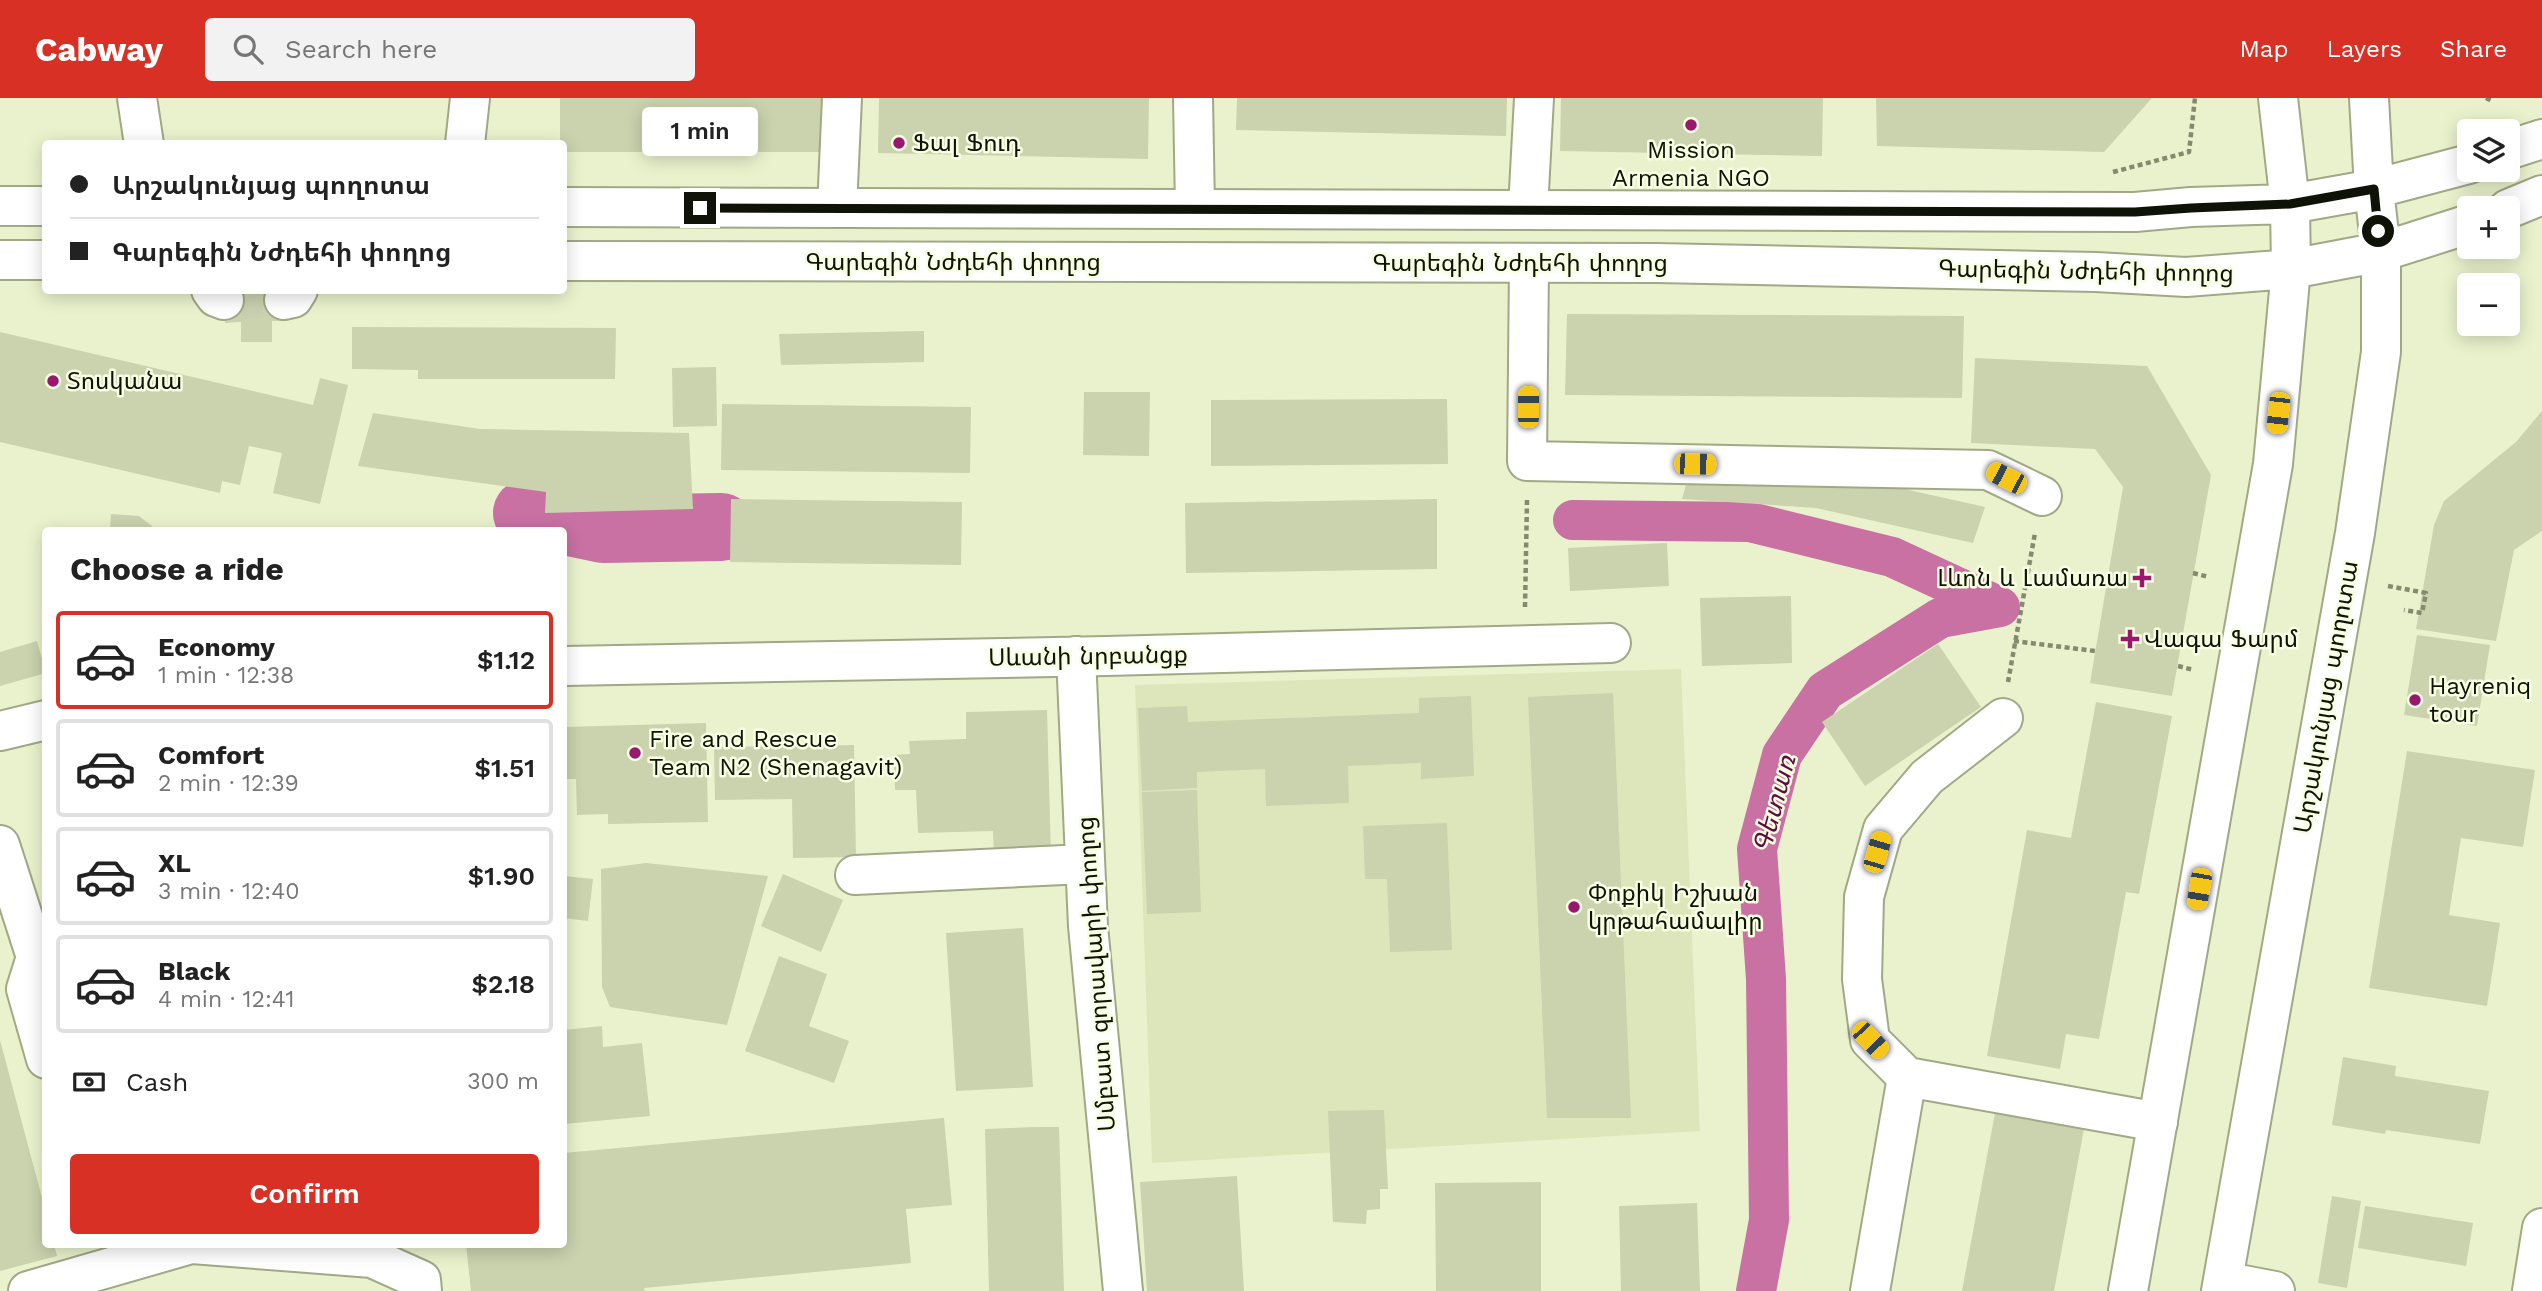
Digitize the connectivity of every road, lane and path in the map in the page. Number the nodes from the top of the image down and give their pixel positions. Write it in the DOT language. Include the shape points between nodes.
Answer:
graph roads {
  1 [pos="137,98"];
  2 [pos="470,98"];
  3 [pos="842,98"];
  4 [pos="1193,98"];
  5 [pos="1534,98"];
  6 [pos="2195,98"];
  7 [pos="2278,98"];
  8 [pos="2369,98"];
  9 [pos="2542,139"];
  10 [pos="143,140"];
  11 [pos="466,140"];
  12 [pos="2520,146"];
  13 [pos="2126,167"];
  14 [pos="2457,167"];
  15 [pos="2374,189"];
  16 [pos="2542,195"];
  17 [pos="2290,204"];
  18 [pos="2520,204"];
  19 [pos="0,206"];
  20 [pos="42,206"];
  21 [pos="567,207"];
  22 [pos="837,208"];
  23 [pos="1195,208"];
  24 [pos="1528,209"];
  25 [pos="2457,228"];
  26 [pos="2381,252"];
  27 [pos="0,260"];
  28 [pos="42,260"];
  29 [pos="567,261"];
  30 [pos="1529,264"];
  31 [pos="2291,269"];
  32 [pos="1527,461"];
  33 [pos="2042,496"];
  34 [pos="2193,573"];
  35 [pos="2209,577"];
  36 [pos="2388,586"];
  37 [pos="2404,610"];
  38 [pos="2014,641"];
  39 [pos="1611,643"];
  40 [pos="1525,645"];
  41 [pos="2095,651"];
  42 [pos="1076,656"];
  43 [pos="567,666"];
  44 [pos="2178,666"];
  45 [pos="2194,670"];
  46 [pos="2003,718"];
  47 [pos="42,721"];
  48 [pos="0,731"];
  49 [pos="0,845"];
  50 [pos="1085,864"];
  51 [pos="855,875"];
  52 [pos="42,1045"];
  53 [pos="1907,1077"];
  54 [pos="2158,1122"];
  55 [pos="2542,1228"];
  56 [pos="178,1248"];
  57 [pos="243,1248"];
  58 [pos="2222,1286"];
  59 [pos="28,1291"];
  60 [pos="422,1291"];
  61 [pos="1123,1291"];
  62 [pos="1870,1291"];
  63 [pos="2128,1291"];
  64 [pos="2275,1291"];
  65 [pos="2532,1291"];
  1 -- 10 [label="main road"];
  2 -- 11 [label="main road"];
  3 -- 22 [label="main road"];
  4 -- 23 [label="main road"];
  5 -- 24 [label="main road"];
  6 -- 13 [label="path" via="2189,152"];
  7 -- 17 [label="main road"];
  8 -- 15 [label="main road, Արշակունյաց պողոտա"];
  9 -- 12 [label="main road"];
  14 -- 15 [label="main road"];
  15 -- 17 [label="main road"];
  15 -- 26 [label="main road, Արշակունյաց պողոտա"];
  16 -- 18 [label="main road"];
  17 -- 24 [label="main road" via="2135,212"];
  17 -- 31 [label="main road"];
  19 -- 20 [label="main road"];
  21 -- 22 [label="main road"];
  22 -- 23 [label="main road"];
  23 -- 24 [label="main road"];
  25 -- 26 [label="main road, Գարեգին Նժդեհի փողոց"];
  26 -- 31 [label="main road, Գարեգին Նժդեհի փողոց"];
  26 -- 58 [label="main road, Արշակունյաց պողոտա" via="2381,352 2355,533"];
  27 -- 28 [label="main road"];
  29 -- 30 [label="main road, Գարեգին Նժդեհի փողոց"];
  30 -- 31 [label="main road, Գարեգին Նժդեհի փողոց" via="2186,277"];
  30 -- 32 [label="main road"];
  31 -- 54 [label="main road" via="2273,464"];
  32 -- 33 [label="main road" via="1988,470"];
  32 -- 40 [label="path"];
  33 -- 38 [label="path"];
  34 -- 35 [label="path"];
  36 -- 37 [label="path" via="2426,593 2422,613"];
  38 -- 41 [label="path"];
  38 -- 46 [label="path"];
  39 -- 40 [label="main road, Սևանի նրբանցք"];
  40 -- 42 [label="main road, Սևանի նրբանցք"];
  42 -- 43 [label="main road, Սևանի նրբանցք"];
  42 -- 50 [label="main road, Սմբատ զորավարի փողոց"];
  44 -- 45 [label="path"];
  46 -- 53 [label="main road" via="1927,777 1883,829 1864,897 1862,979 1870,1040"];
  47 -- 48 [label="main road"];
  49 -- 52 [label="main road" via="36,957 26,989"];
  50 -- 51 [label="main road"];
  50 -- 61 [label="main road, Սմբատ զորավարի փողոց"];
  53 -- 54 [label="main road"];
  53 -- 62 [label="main road"];
  54 -- 63 [label="main road"];
  55 -- 65 [label="main road"];
  56 -- 59 [label="main road"];
  57 -- 60 [label="main road" via="372,1258 421,1280"];
  58 -- 64 [label="main road"];
}
